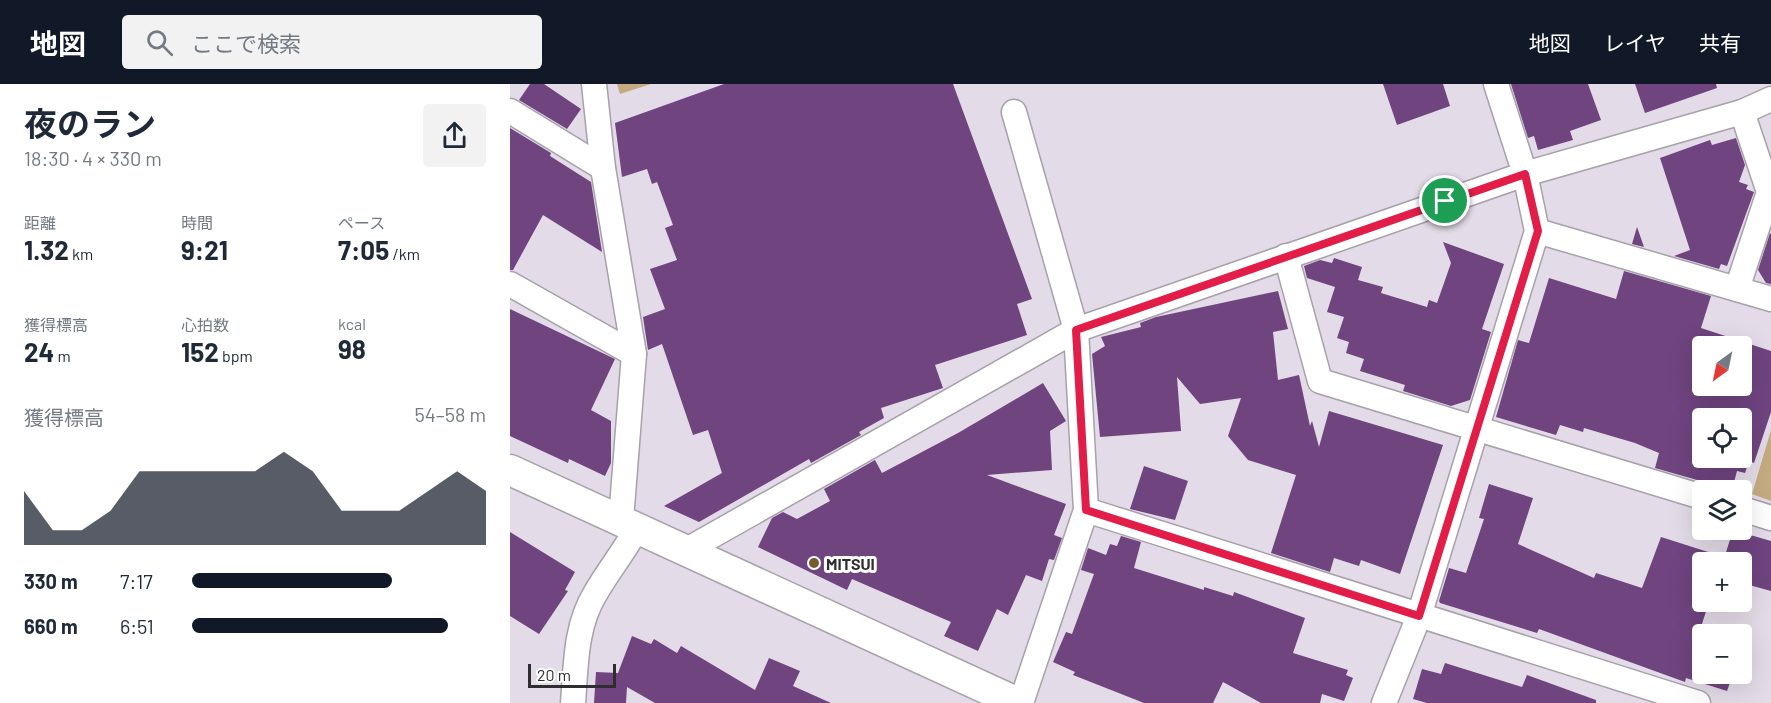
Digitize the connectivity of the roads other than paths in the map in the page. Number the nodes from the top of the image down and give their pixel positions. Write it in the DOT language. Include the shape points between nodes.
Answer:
graph roads {
  1 [pos="594,84"];
  2 [pos="1496,84"];
  3 [pos="1771,99"];
  4 [pos="510,111"];
  5 [pos="1014,112"];
  6 [pos="1742,112"];
  7 [pos="603,168"];
  8 [pos="1525,174"];
  9 [pos="1538,231"];
  10 [pos="1286,256"];
  11 [pos="510,284"];
  12 [pos="1737,288"];
  13 [pos="1771,299"];
  14 [pos="1076,330"];
  15 [pos="634,354"];
  16 [pos="1477,429"];
  17 [pos="512,474"];
  18 [pos="1692,494"];
  19 [pos="1086,510"];
  20 [pos="1752,512"];
  21 [pos="1771,518"];
  22 [pos="629,524"];
  23 [pos="685,551"];
  24 [pos="1419,616"];
  25 [pos="573,703"];
  26 [pos="1019,703"];
  27 [pos="1384,703"];
  28 [pos="1698,703"];
  1 -- 7 [label="street"];
  2 -- 8 [label="street"];
  3 -- 6 [label="street"];
  4 -- 7 [label="street"];
  5 -- 14 [label="street"];
  6 -- 8 [label="street"];
  6 -- 12 [label="street" via="1768,192"];
  7 -- 15 [label="street"];
  8 -- 9 [label="street"];
  8 -- 10 [label="street"];
  9 -- 12 [label="street"];
  9 -- 16 [label="street"];
  10 -- 14 [label="street"];
  10 -- 16 [label="street" via="1320,381"];
  11 -- 15 [label="street"];
  12 -- 13 [label="street"];
  14 -- 19 [label="street"];
  14 -- 23 [label="street"];
  15 -- 22 [label="street"];
  16 -- 18 [label="street"];
  16 -- 24 [label="street"];
  17 -- 22 [label="street"];
  19 -- 24 [label="street"];
  19 -- 26 [label="street"];
  20 -- 21 [label="street"];
  22 -- 23 [label="street"];
  22 -- 25 [label="street" via="622,557 594,595 577,642"];
  23 -- 26 [label="street"];
  24 -- 27 [label="street"];
  24 -- 28 [label="street"];
}
